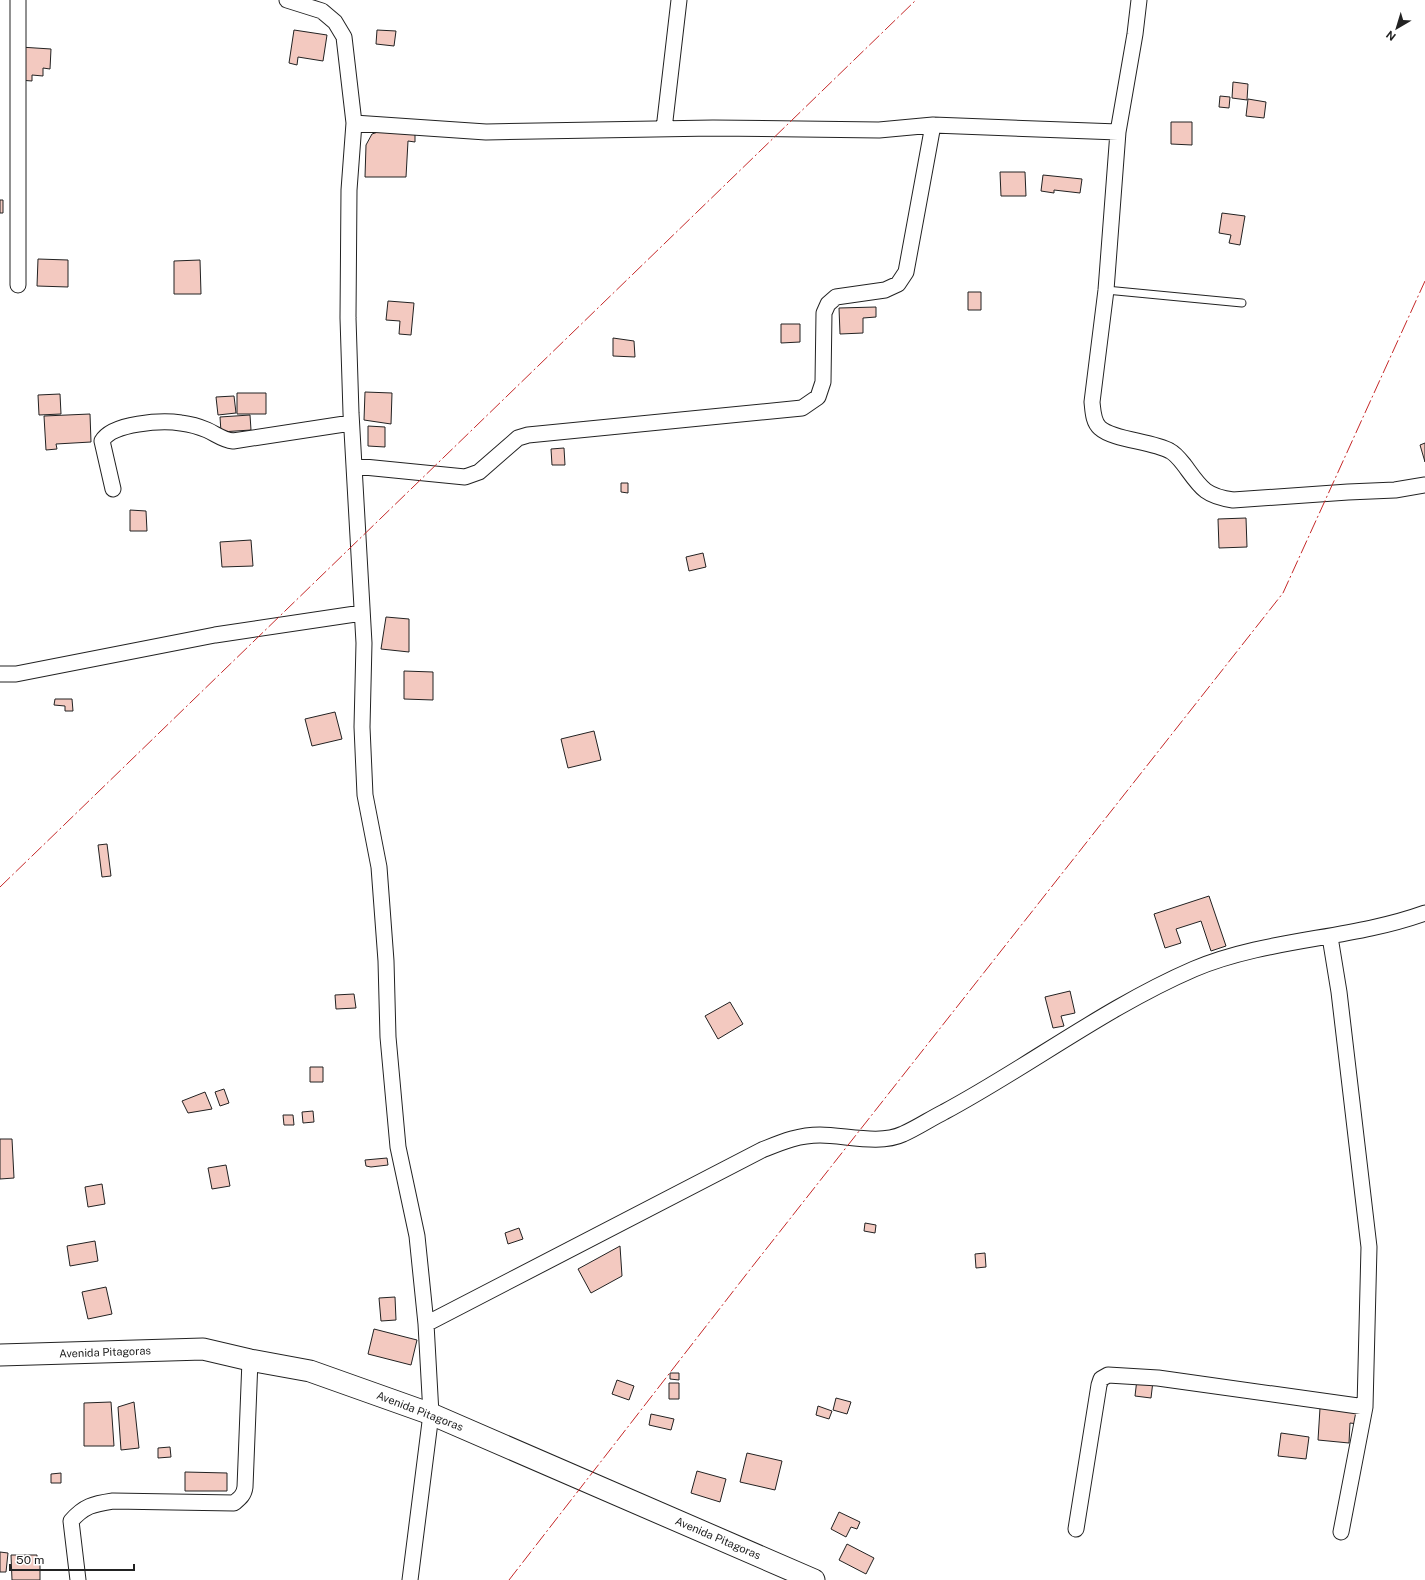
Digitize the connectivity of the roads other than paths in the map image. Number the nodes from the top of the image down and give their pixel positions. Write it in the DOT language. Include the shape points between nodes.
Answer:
graph roads {
  1 [pos="18,0"];
  2 [pos="287,0"];
  3 [pos="291,0"];
  4 [pos="679,0"];
  5 [pos="1139,0"];
  6 [pos="354,123"];
  7 [pos="934,125"];
  8 [pos="664,129"];
  9 [pos="1118,132"];
  10 [pos="18,285"];
  11 [pos="1106,290"];
  12 [pos="1242,303"];
  13 [pos="351,423"];
  14 [pos="354,466"];
  15 [pos="1425,485"];
  16 [pos="114,489"];
  17 [pos="362,612"];
  18 [pos="0,674"];
  19 [pos="1425,913"];
  20 [pos="1330,937"];
  21 [pos="426,1324"];
  22 [pos="0,1355"];
  23 [pos="250,1360"];
  24 [pos="1365,1407"];
  25 [pos="431,1414"];
  26 [pos="1076,1529"];
  27 [pos="1341,1532"];
  28 [pos="78,1580"];
  29 [pos="410,1580"];
  30 [pos="814,1580"];
  1 -- 10 [label="street"];
  2 -- 3 [label="street"];
  3 -- 6 [label="street" via="322,11 335,22 344,37"];
  4 -- 8 [label="street"];
  5 -- 9 [label="street"];
  6 -- 8 [label="street" via="486,132"];
  6 -- 13 [label="street" via="349,190"];
  7 -- 8 [label="street" via="879,130"];
  7 -- 9 [label="street"];
  7 -- 14 [label="street" via="906,272 898,284 886,290 836,297 828,304 824,313 822,382 818,397 802,408 528,435 518,438 479,472 465,477"];
  9 -- 11 [label="street"];
  11 -- 12 [label="lane"];
  11 -- 15 [label="street" via="1092,402 1094,417 1100,428 1161,446 1172,452 1198,484 1217,498 1233,500 1395,490"];
  13 -- 14 [label="street"];
  13 -- 16 [label="street" via="233,441 180,422 120,428 102,441"];
  14 -- 17 [label="street"];
  17 -- 18 [label="street" via="215,635 16,674"];
  17 -- 21 [label="street" via="365,795 379,867 386,961 388,1037 398,1147 417,1236"];
  19 -- 20 [label="street"];
  20 -- 21 [label="street" via="1252,950 1196,969 1147,991 969,1099 902,1135 885,1139 819,1135 791,1138 762,1150"];
  20 -- 24 [label="street" via="1370,1247"];
  21 -- 25 [label="street"];
  22 -- 23 [label="main road, Avenida Pitagoras" via="203,1349"];
  23 -- 25 [label="main road, Avenida Pitagoras" via="310,1371"];
  23 -- 28 [label="street" via="245,1487 241,1498 234,1503 113,1501 94,1504 80,1511 71,1521"];
  24 -- 26 [label="street" via="1158,1378 1108,1375 1101,1379 1099,1385"];
  24 -- 27 [label="street"];
  25 -- 29 [label="street"];
  25 -- 30 [label="main road, Avenida Pitagoras"];
}
